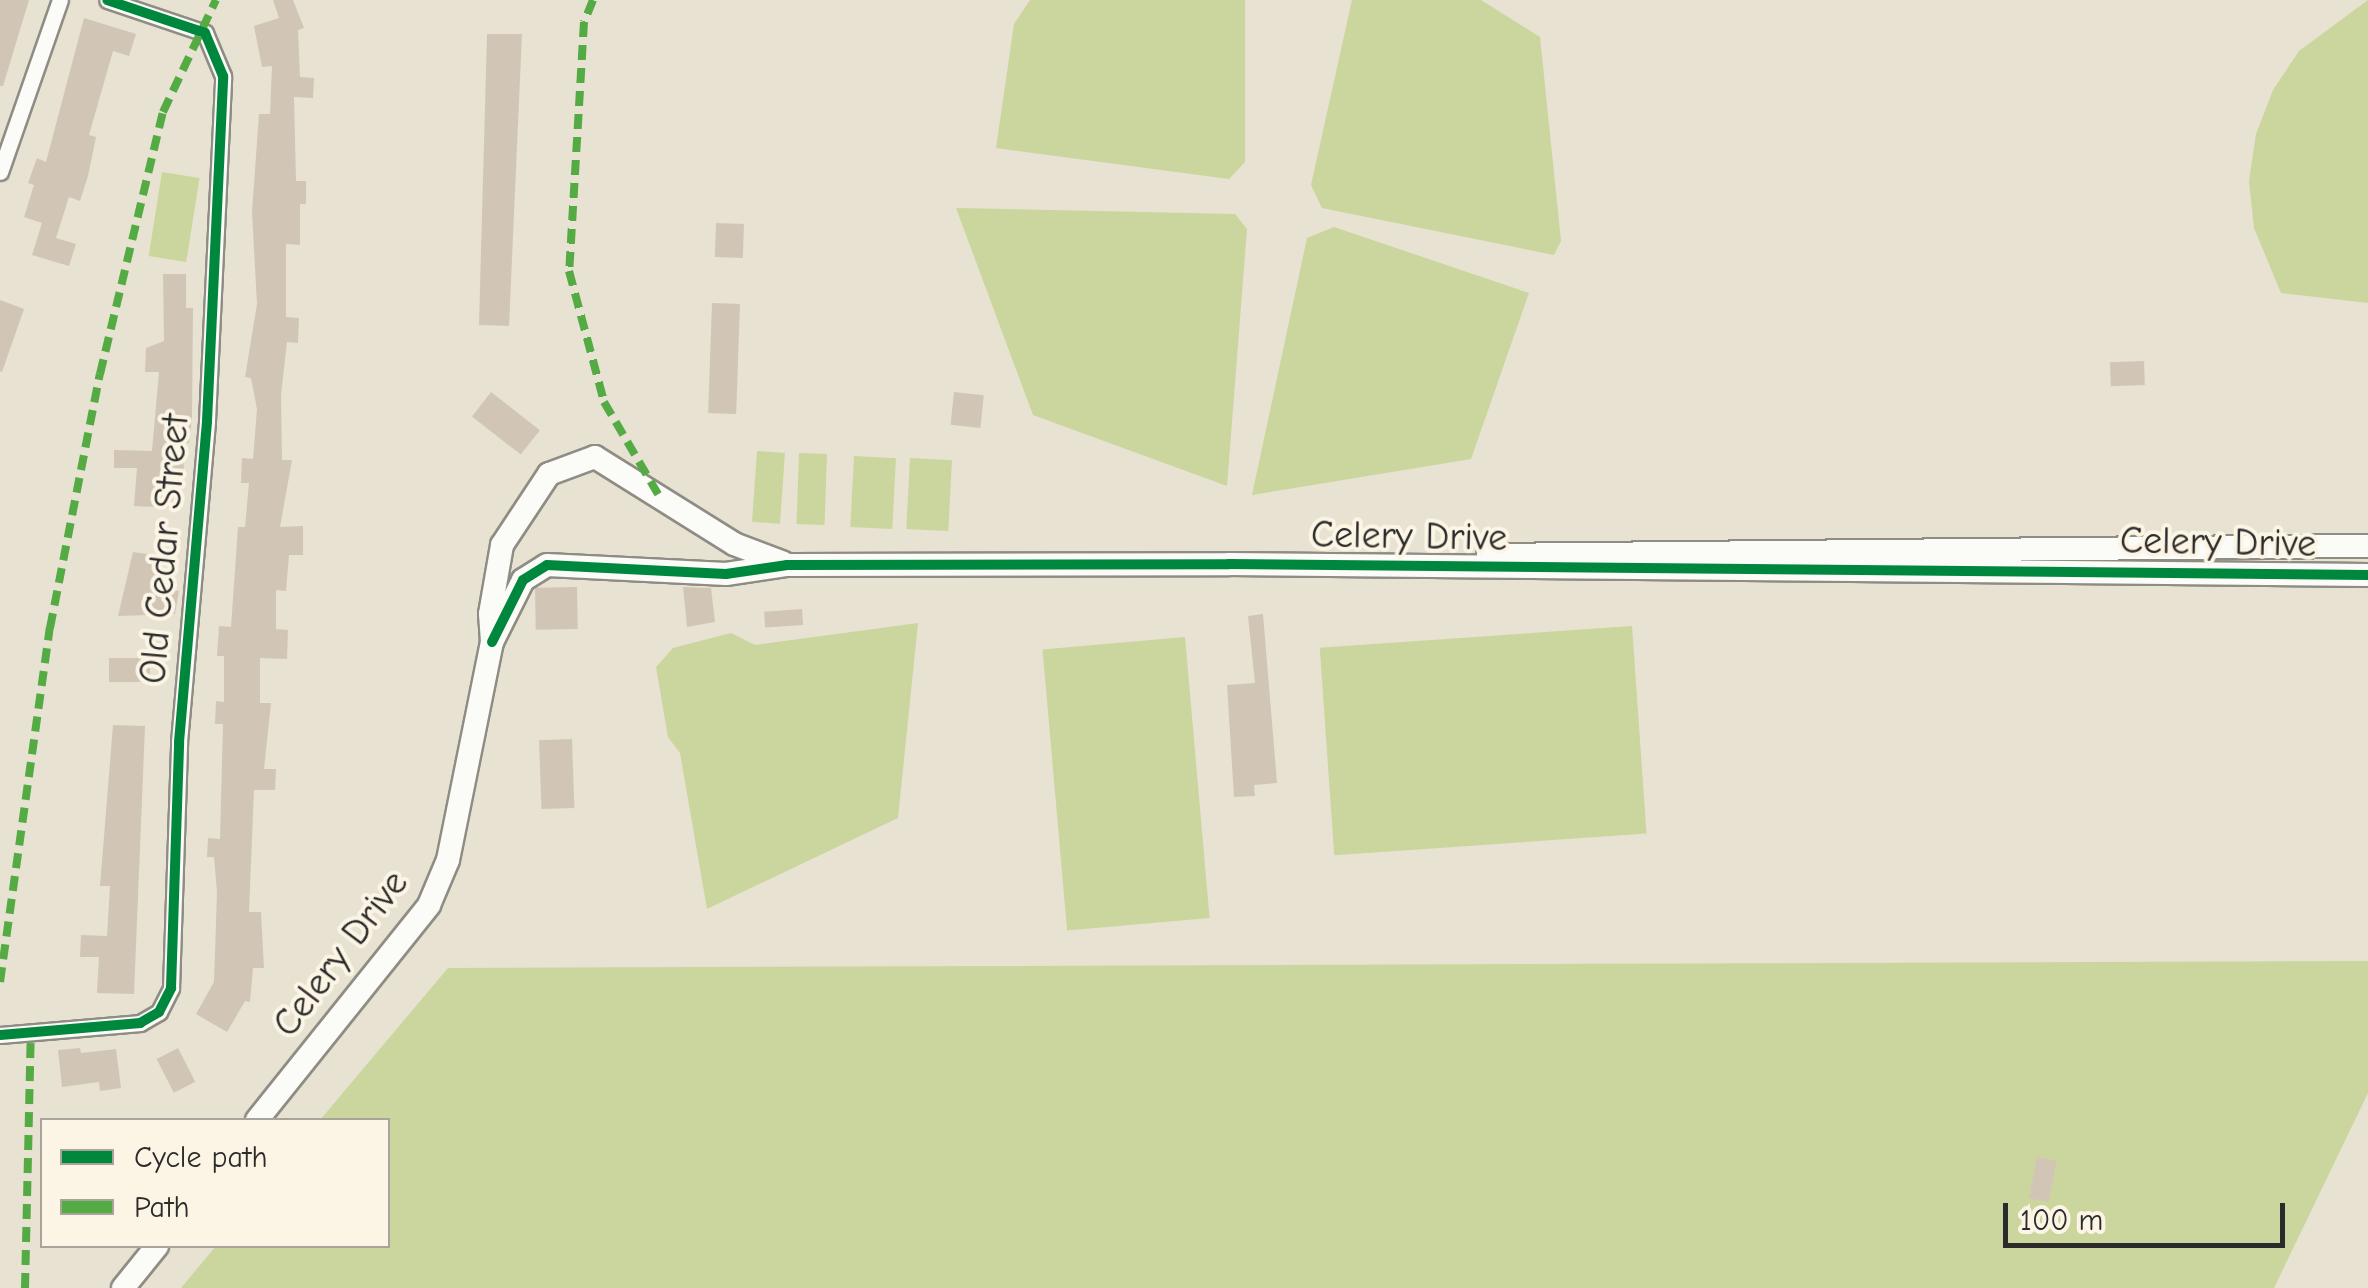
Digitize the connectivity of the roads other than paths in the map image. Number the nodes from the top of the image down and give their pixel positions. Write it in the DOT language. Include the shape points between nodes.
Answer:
graph roads {
  1 [pos="60,0"];
  2 [pos="108,0"];
  3 [pos="1,163"];
  4 [pos="2368,546"];
  5 [pos="787,564"];
  6 [pos="1360,565"];
  7 [pos="2368,575"];
  8 [pos="492,642"];
  9 [pos="0,1035"];
  10 [pos="259,1118"];
  11 [pos="155,1248"];
  12 [pos="124,1288"];
  1 -- 3 [label="street"];
  2 -- 9 [label="street, Old Cedar Street" via="204,33 223,76 207,421 179,742 171,988 160,1012 140,1023"];
  4 -- 6 [label="street, Celery Drive" via="1704,550"];
  5 -- 6 [label="street, Celery Drive"];
  5 -- 8 [label="street, Celery Drive" via="726,574 547,565 524,580"];
  5 -- 8 [label="street, Celery Drive" via="734,544 615,466 575,460 548,474 502,545"];
  6 -- 7 [label="street, Celery Drive"];
  8 -- 10 [label="street, Celery Drive" via="448,860 429,906"];
  11 -- 12 [label="street"];
}
